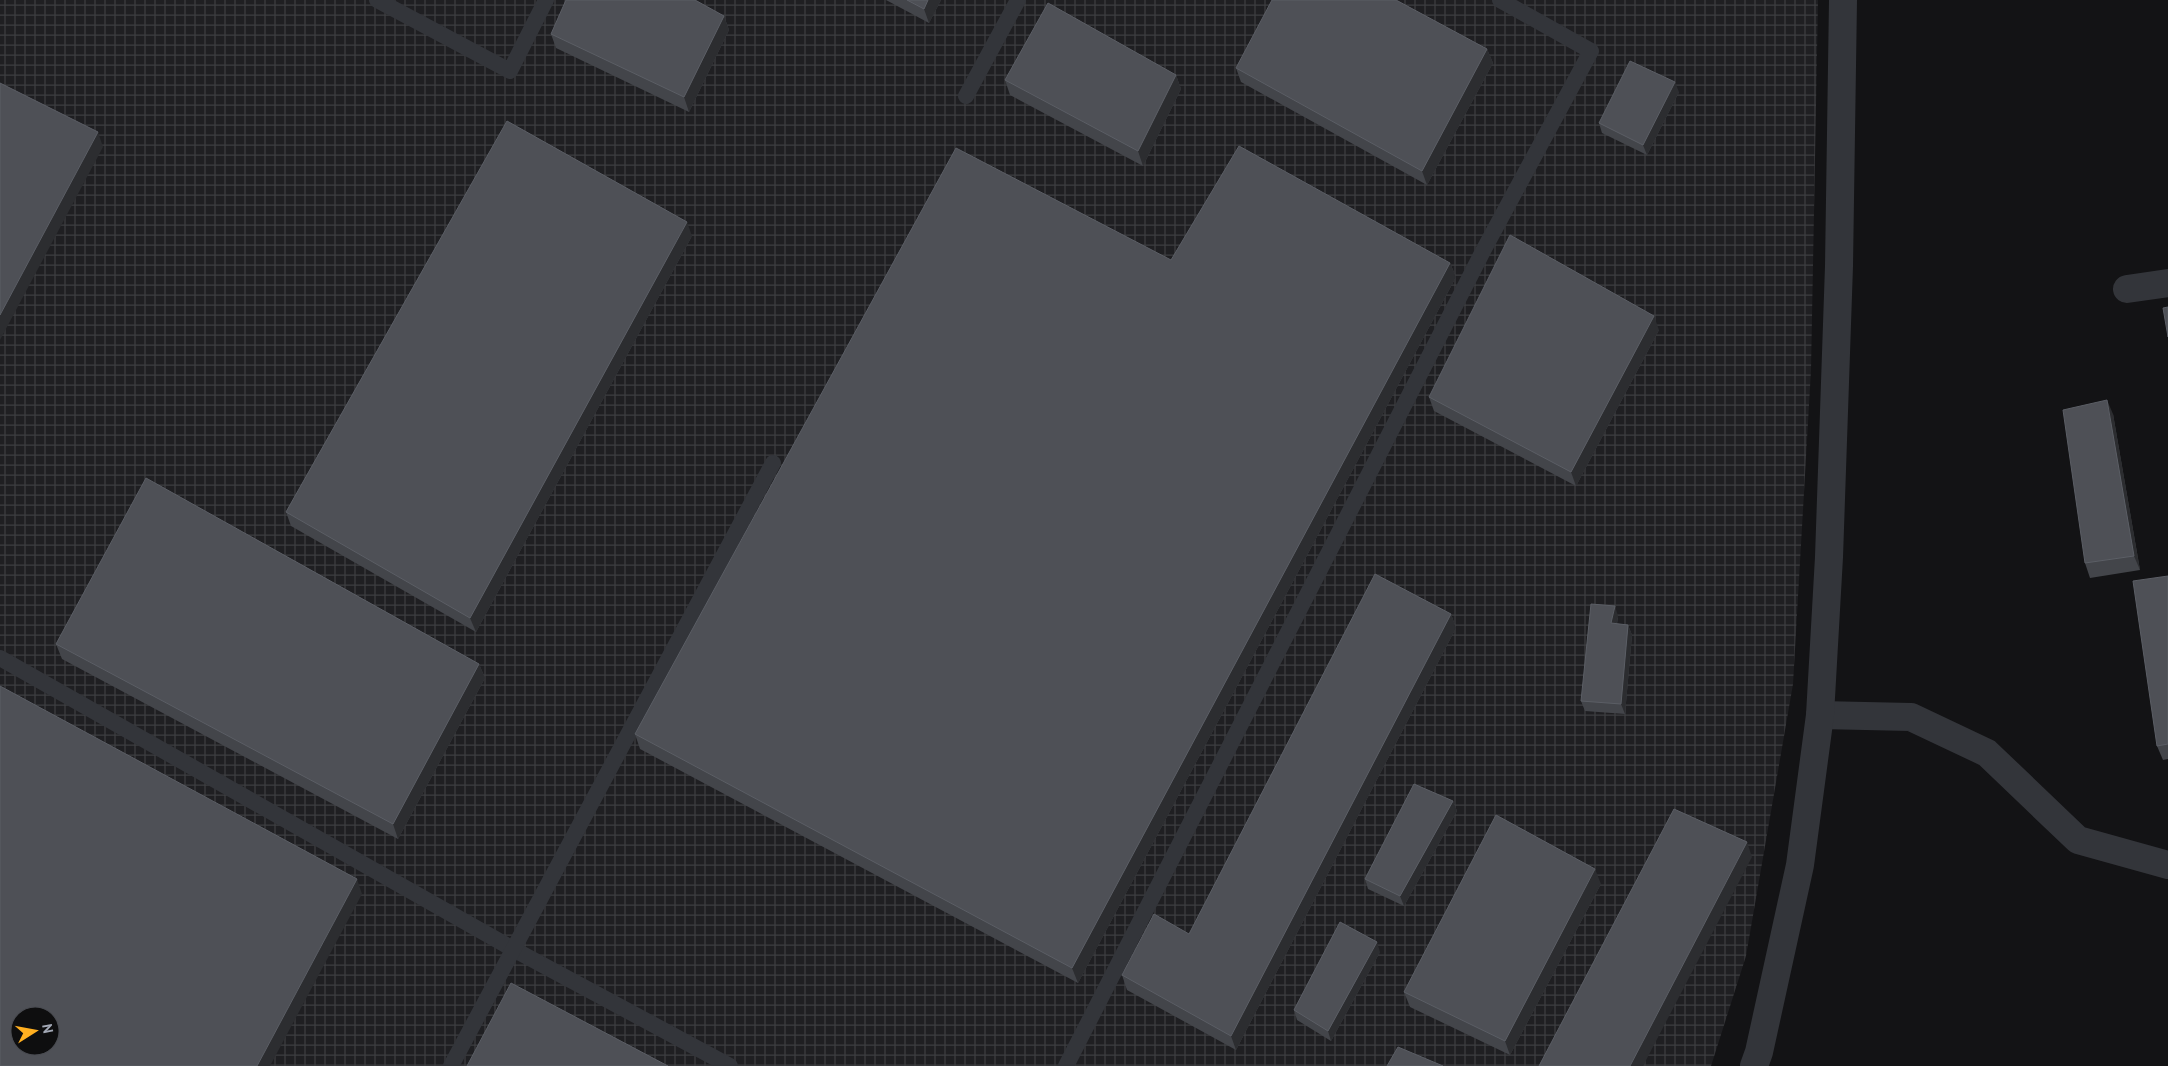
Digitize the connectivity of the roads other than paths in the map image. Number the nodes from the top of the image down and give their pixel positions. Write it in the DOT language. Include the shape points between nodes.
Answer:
graph roads {
  1 [pos="377,0"];
  2 [pos="546,0"];
  3 [pos="1018,0"];
  4 [pos="1500,0"];
  5 [pos="1843,0"];
  6 [pos="966,96"];
  7 [pos="2168,283"];
  8 [pos="2127,289"];
  9 [pos="773,463"];
  10 [pos="0,658"];
  11 [pos="1820,715"];
  12 [pos="2168,865"];
  13 [pos="513,949"];
  14 [pos="451,1066"];
  15 [pos="730,1066"];
  16 [pos="1066,1066"];
  17 [pos="1754,1066"];
  1 -- 2 [label="lane" via="510,71"];
  3 -- 6 [label="lane"];
  4 -- 16 [label="lane" via="1591,52 1483,251"];
  5 -- 11 [label="street" via="1839,276"];
  7 -- 8 [label="street"];
  9 -- 13 [label="lane"];
  10 -- 13 [label="lane"];
  11 -- 12 [label="street" via="1911,717 1987,752 2078,840"];
  11 -- 17 [label="street" via="1800,866"];
  13 -- 14 [label="lane"];
  13 -- 15 [label="lane"];
}
